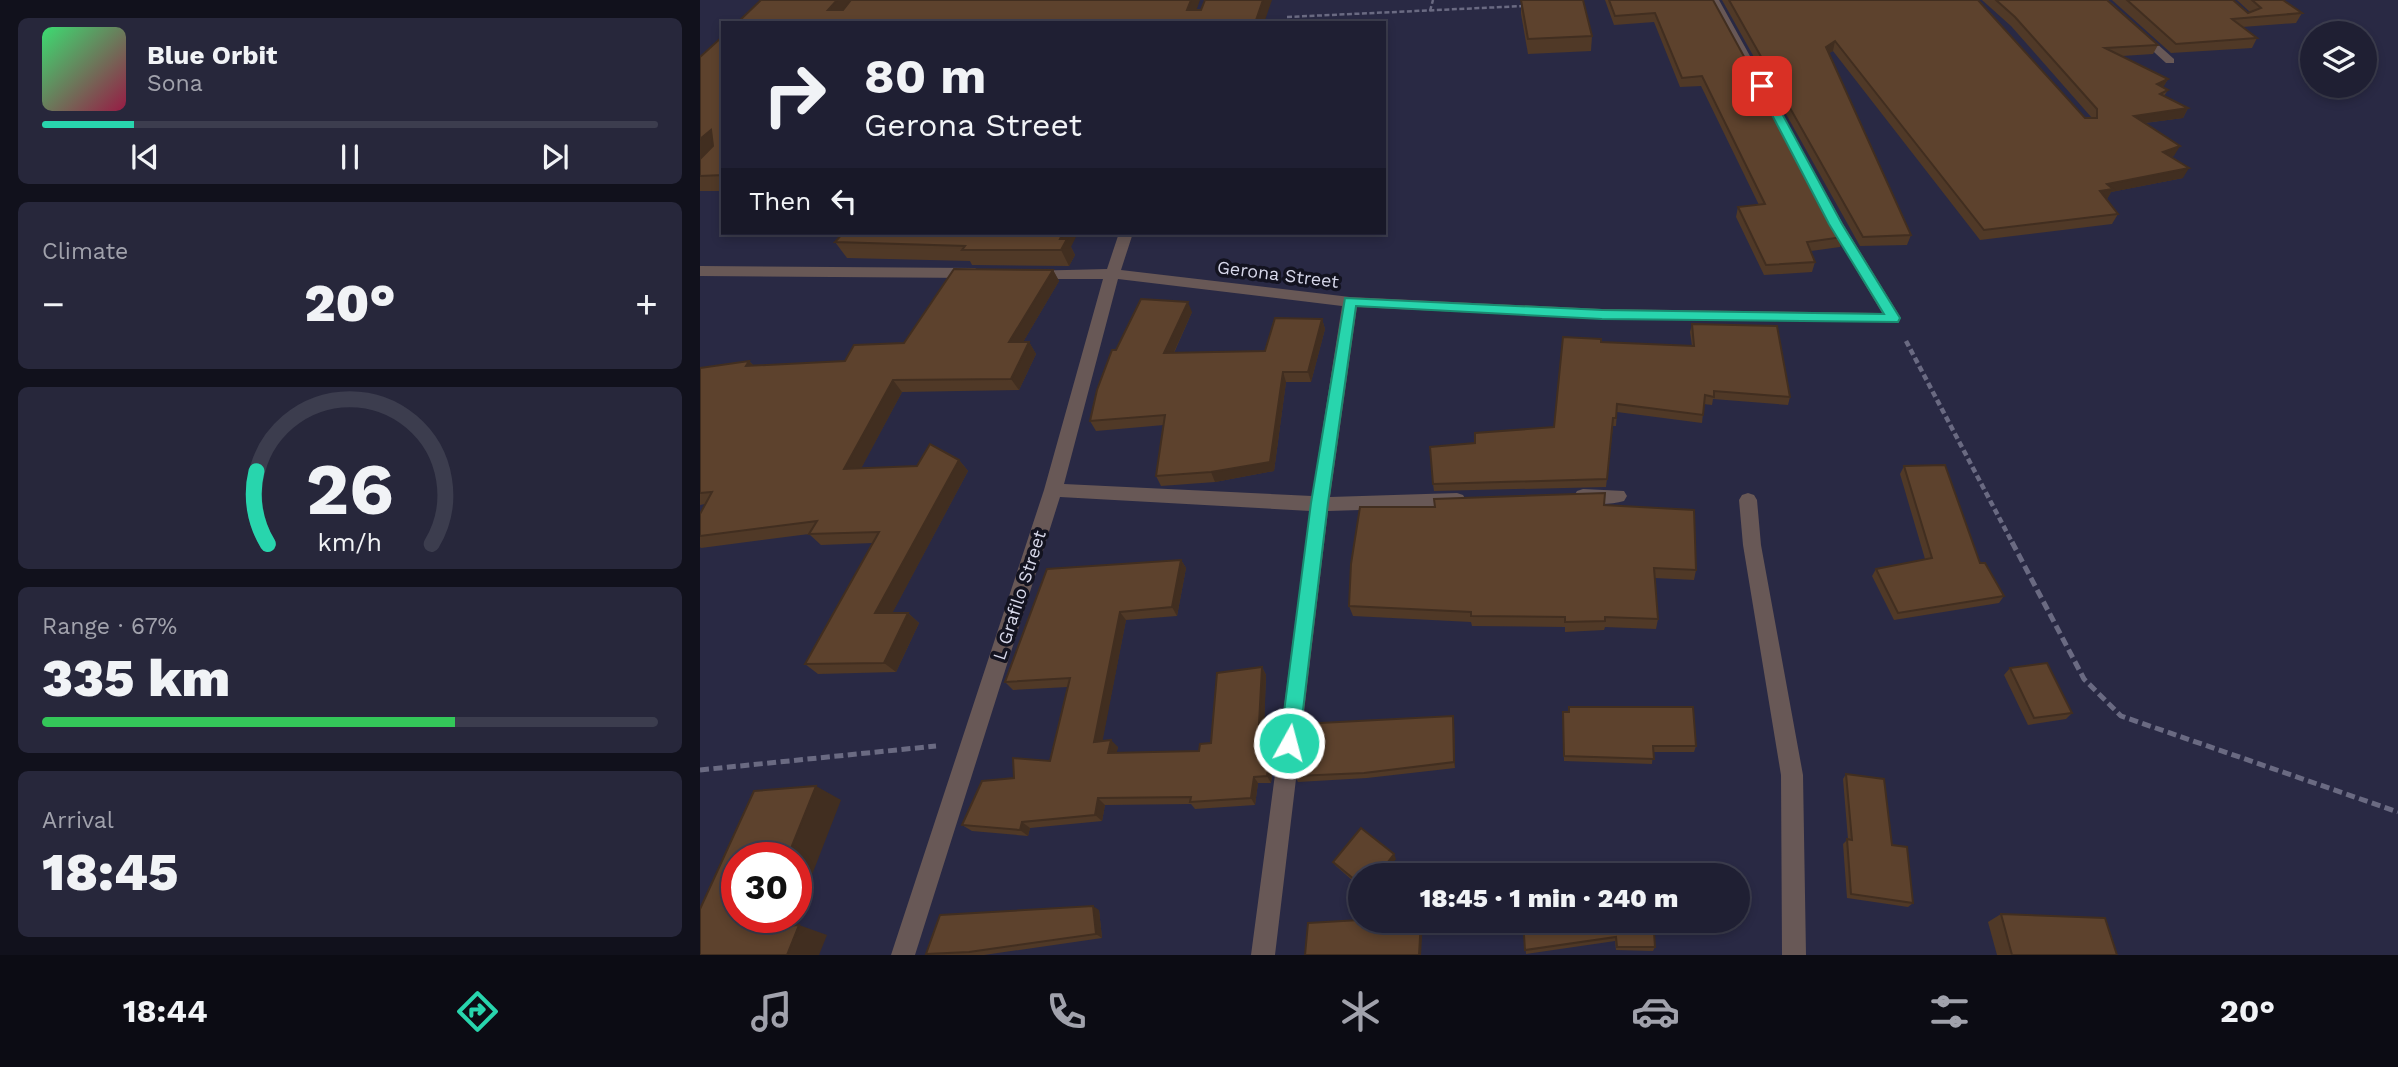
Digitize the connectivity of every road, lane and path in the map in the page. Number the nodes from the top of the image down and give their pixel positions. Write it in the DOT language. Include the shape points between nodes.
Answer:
graph roads {
  1 [pos="1433,0"];
  2 [pos="1714,0"];
  3 [pos="2102,0"];
  4 [pos="1529,6"];
  5 [pos="1430,10"];
  6 [pos="1287,17"];
  7 [pos="2170,61"];
  8 [pos="1125,235"];
  9 [pos="700,271"];
  10 [pos="989,273"];
  11 [pos="1017,273"];
  12 [pos="1113,274"];
  13 [pos="1350,302"];
  14 [pos="1894,318"];
  15 [pos="1053,490"];
  16 [pos="1618,495"];
  17 [pos="1564,497"];
  18 [pos="1469,499"];
  19 [pos="1748,500"];
  20 [pos="1320,503"];
  21 [pos="972,742"];
  22 [pos="700,769"];
  23 [pos="2398,811"];
  24 [pos="903,955"];
  25 [pos="1263,955"];
  26 [pos="1794,955"];
  1 -- 5 [label="path"];
  2 -- 14 [label="street" via="1836,224"];
  3 -- 7 [label="street"];
  4 -- 5 [label="path"];
  5 -- 6 [label="path"];
  8 -- 12 [label="street, L Grafilo Street"];
  9 -- 10 [label="street"];
  11 -- 12 [label="street, Gerona Street"];
  12 -- 13 [label="street, Gerona Street"];
  12 -- 15 [label="street, L Grafilo Street"];
  13 -- 14 [label="street, Gerona Street" via="1602,314"];
  13 -- 20 [label="street"];
  14 -- 23 [label="path" via="2084,679 2121,716"];
  15 -- 20 [label="street"];
  15 -- 21 [label="street, L Grafilo Street"];
  16 -- 17 [label="street"];
  18 -- 20 [label="street"];
  19 -- 26 [label="street" via="1792,775"];
  20 -- 25 [label="street"];
  21 -- 22 [label="path"];
  21 -- 24 [label="street, L Grafilo Street"];
}
